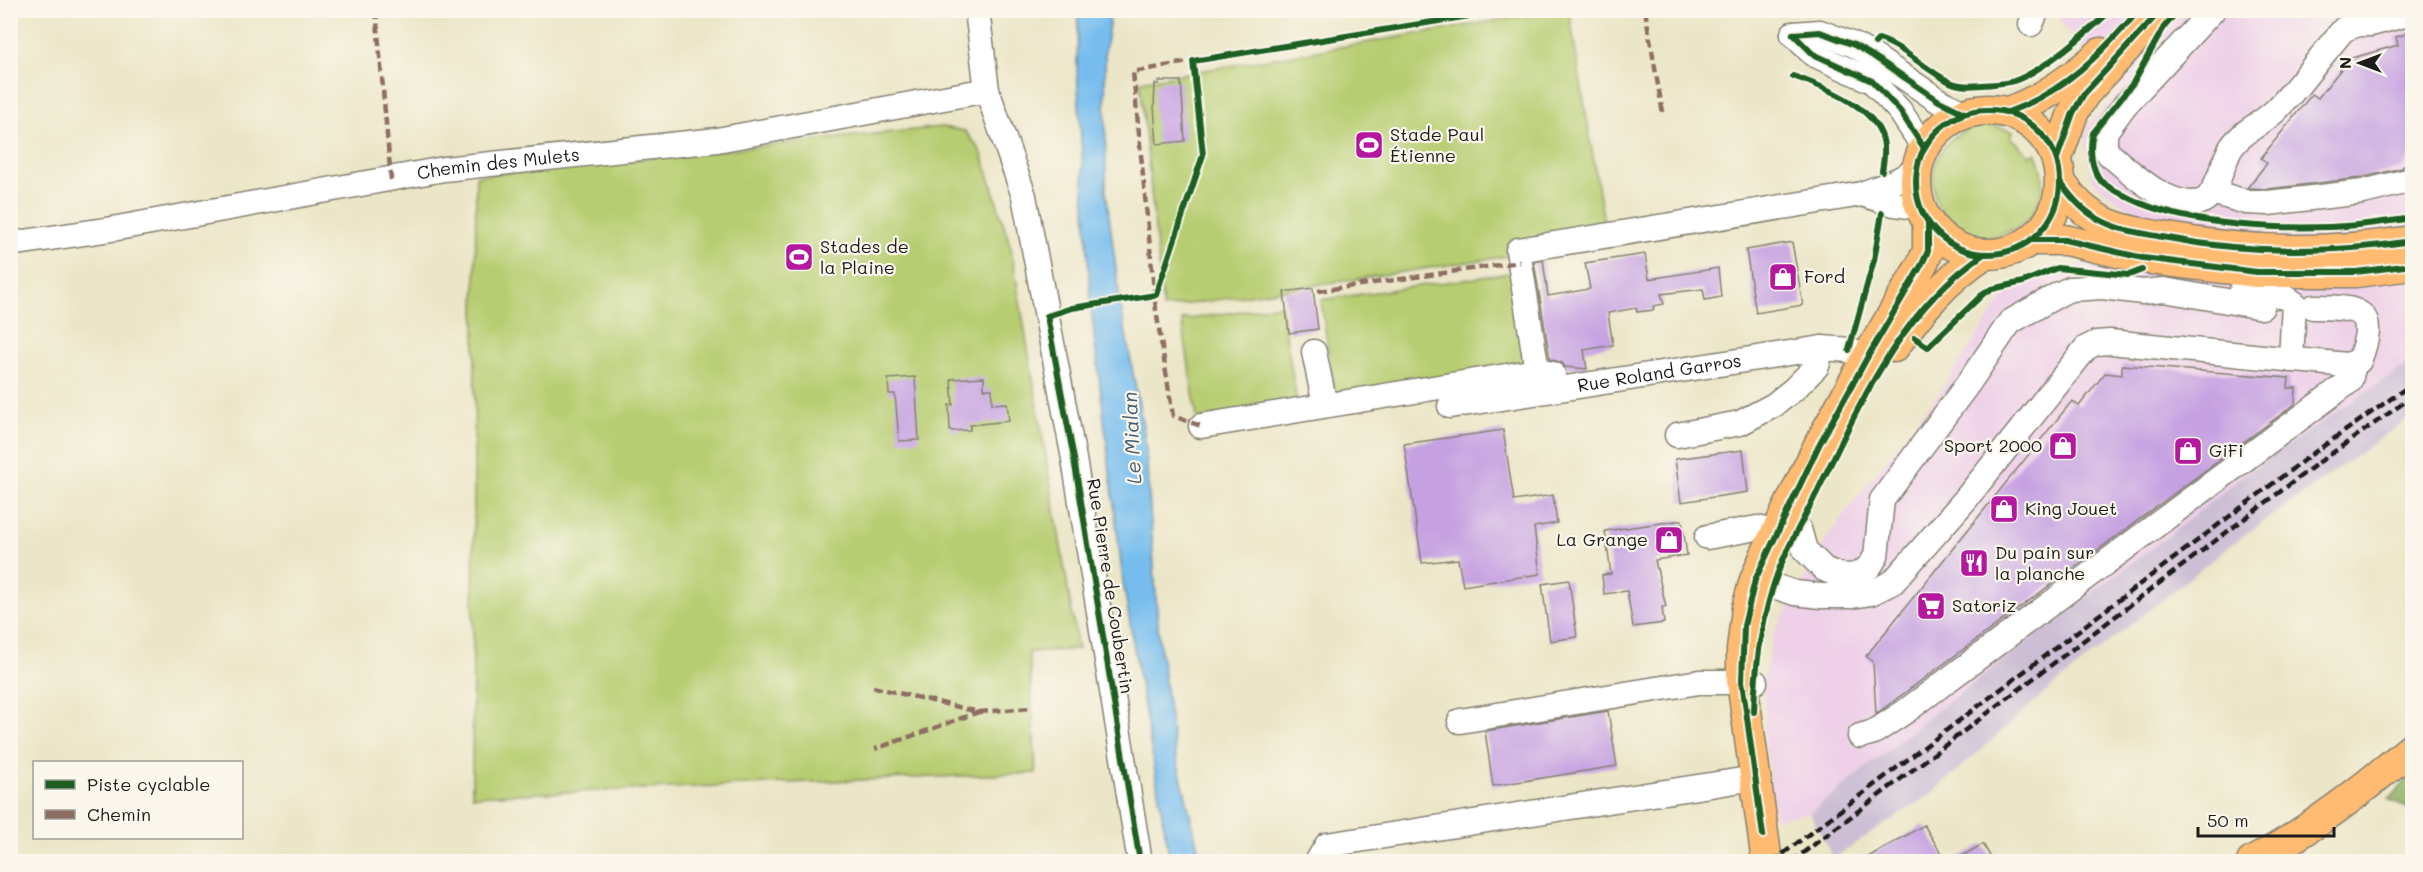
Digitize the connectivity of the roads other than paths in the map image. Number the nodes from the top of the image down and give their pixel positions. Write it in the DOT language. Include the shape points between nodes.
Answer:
graph roads {
  1 [pos="977,10"];
  2 [pos="2139,10"];
  3 [pos="2161,10"];
  4 [pos="2213,10"];
  5 [pos="2412,13"];
  6 [pos="2359,17"];
  7 [pos="987,90"];
  8 [pos="2008,112"];
  9 [pos="1964,113"];
  10 [pos="1921,156"];
  11 [pos="2059,171"];
  12 [pos="2412,180"];
  13 [pos="2212,192"];
  14 [pos="1862,194"];
  15 [pos="1925,215"];
  16 [pos="2032,240"];
  17 [pos="2412,241"];
  18 [pos="10,244"];
  19 [pos="1984,254"];
  20 [pos="2168,261"];
  21 [pos="2412,265"];
  22 [pos="2262,307"];
  23 [pos="2313,307"];
  24 [pos="1822,348"];
  25 [pos="1314,352"];
  26 [pos="1867,358"];
  27 [pos="2291,360"];
  28 [pos="2354,364"];
  29 [pos="1537,371"];
  30 [pos="1596,383"];
  31 [pos="1325,405"];
  32 [pos="1450,406"];
  33 [pos="1201,426"];
  34 [pos="1677,435"];
  35 [pos="1788,530"];
  36 [pos="1707,537"];
  37 [pos="1764,584"];
  38 [pos="1748,682"];
  39 [pos="1460,721"];
  40 [pos="1860,736"];
  41 [pos="2412,748"];
  42 [pos="1754,770"];
  43 [pos="1140,861"];
  44 [pos="1317,861"];
  45 [pos="1767,861"];
  46 [pos="2252,861"];
  1 -- 7 [label="street, Rue Pierre de Coubertin"];
  2 -- 8 [label="main road" via="2085,68 2045,95"];
  3 -- 11 [label="main road" via="2084,94 2073,113"];
  4 -- 13 [label="street" via="2125,105 2105,132 2104,140 2109,154 2161,195 2196,203"];
  5 -- 6 [label="street" via="2371,24"];
  6 -- 13 [label="street" via="2344,28 2275,112 2237,139"];
  7 -- 18 [label="street, Chemin des Mulets" via="717,140 444,169"];
  7 -- 43 [label="street, Rue Pierre de Coubertin" via="1024,196 1074,459"];
  8 -- 9 [label="main road" via="1986,109"];
  8 -- 11 [label="main road" via="2038,129 2049,142"];
  9 -- 10 [label="main road" via="1935,133"];
  9 -- 10 [label="street" via="1854,45 1820,32 1793,34 1813,54 1872,81 1900,111"];
  10 -- 14 [label="street" via="1913,171 1901,179"];
  10 -- 15 [label="main road" via="1916,179"];
  11 -- 16 [label="main road" via="2059,199 2053,214"];
  11 -- 17 [label="main road" via="2073,200 2121,229 2258,250 2367,248"];
  12 -- 13 [label="street" via="2363,192 2268,203 2246,202"];
  14 -- 15 [label="street"];
  14 -- 29 [label="street" via="1518,250"];
  15 -- 19 [label="main road" via="1952,244"];
  15 -- 26 [label="main road" via="1928,251"];
  16 -- 19 [label="main road" via="2001,253"];
  16 -- 20 [label="main road" via="2065,240"];
  19 -- 35 [label="main road" via="1946,282 1884,363"];
  20 -- 21 [label="main road" via="2257,272 2356,272"];
  20 -- 27 [label="street" via="2178,275 2194,283 2290,299 2295,308"];
  22 -- 35 [label="street" via="2164,290 2070,290 2010,322 1882,500 1876,556 1862,573 1838,575 1824,569"];
  23 -- 28 [label="street" via="2352,308 2361,312 2367,321 2367,341"];
  24 -- 26 [label="street, Rue Roland Garros" via="1849,350"];
  24 -- 30 [label="street, Rue Roland Garros"];
  24 -- 34 [label="street" via="1817,366 1773,405 1740,423"];
  25 -- 31 [label="street"];
  26 -- 35 [label="main road" via="1820,443"];
  27 -- 28 [label="street"];
  27 -- 37 [label="street" via="2096,343 2086,348 1965,500 1893,582 1852,596 1813,595"];
  28 -- 40 [label="street" via="2350,381 1906,711 1874,732"];
  29 -- 30 [label="street"];
  29 -- 31 [label="street"];
  30 -- 32 [label="street, Rue Roland Garros"];
  31 -- 33 [label="street"];
  35 -- 36 [label="street" via="1757,528"];
  35 -- 37 [label="main road"];
  37 -- 38 [label="main road" via="1765,615"];
  38 -- 39 [label="street" via="1699,682"];
  38 -- 42 [label="main road"];
  41 -- 46 [label="main road" via="2365,788"];
  42 -- 44 [label="street" via="1327,845"];
  42 -- 45 [label="main road"];
}
